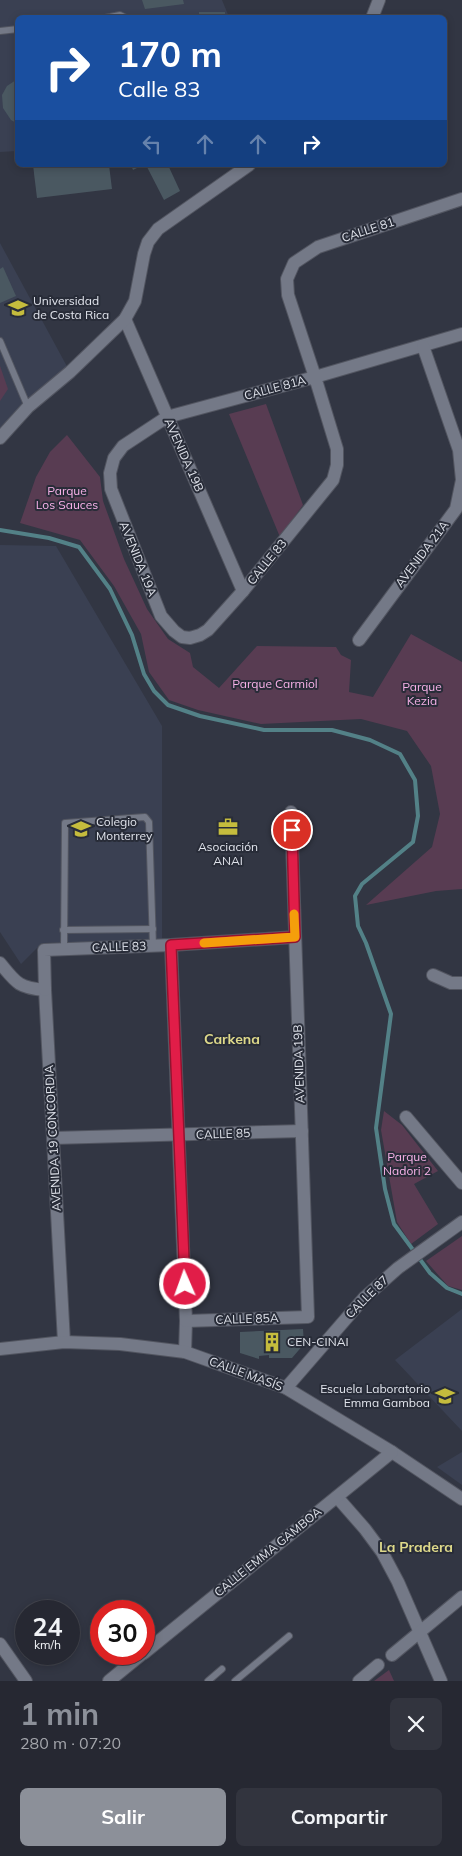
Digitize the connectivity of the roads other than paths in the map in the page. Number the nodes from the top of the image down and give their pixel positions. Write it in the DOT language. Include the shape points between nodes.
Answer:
graph roads {
  1 [pos="378,0"];
  2 [pos="373,15"];
  3 [pos="15,29"];
  4 [pos="0,31"];
  5 [pos="246,167"];
  6 [pos="462,198"];
  7 [pos="287,279"];
  8 [pos="125,319"];
  9 [pos="462,334"];
  10 [pos="0,341"];
  11 [pos="423,346"];
  12 [pos="315,377"];
  13 [pos="28,407"];
  14 [pos="167,417"];
  15 [pos="0,438"];
  16 [pos="110,472"];
  17 [pos="243,591"];
  18 [pos="182,636"];
  19 [pos="359,640"];
  20 [pos="291,812"];
  21 [pos="153,929"];
  22 [pos="63,930"];
  23 [pos="295,937"];
  24 [pos="171,945"];
  25 [pos="153,946"];
  26 [pos="64,949"];
  27 [pos="0,963"];
  28 [pos="433,975"];
  29 [pos="462,983"];
  30 [pos="45,990"];
  31 [pos="406,1117"];
  32 [pos="302,1131"];
  33 [pos="178,1135"];
  34 [pos="53,1138"];
  35 [pos="462,1183"];
  36 [pos="462,1222"];
  37 [pos="308,1316"];
  38 [pos="186,1321"];
  39 [pos="64,1342"];
  40 [pos="0,1349"];
  41 [pos="185,1352"];
  42 [pos="286,1388"];
  43 [pos="392,1452"];
  44 [pos="337,1496"];
  45 [pos="462,1499"];
  46 [pos="462,1597"];
  47 [pos="420,1633"];
  48 [pos="289,1636"];
  49 [pos="155,1643"];
  50 [pos="0,1644"];
  51 [pos="392,1655"];
  52 [pos="128,1665"];
  53 [pos="378,1665"];
  54 [pos="222,1670"];
  55 [pos="26,1681"];
  56 [pos="108,1681"];
  57 [pos="208,1681"];
  58 [pos="235,1681"];
  59 [pos="359,1681"];
  60 [pos="441,1681"];
  1 -- 2 [label="street"];
  3 -- 4 [label="lane"];
  5 -- 8 [label="street" via="158,229 148,242 135,302"];
  6 -- 7 [label="street, CALLE 81" via="318,246 294,263"];
  7 -- 12 [label="street, CALLE 83" via="288,295"];
  8 -- 13 [label="street"];
  8 -- 14 [label="street, AVENIDA 19B"];
  9 -- 11 [label="street, CALLE 81A"];
  10 -- 13 [label="lane"];
  11 -- 12 [label="street, CALLE 81A"];
  11 -- 19 [label="street, AVENIDA 21A" via="459,450 462,480 456,509"];
  12 -- 14 [label="street, CALLE 81A"];
  12 -- 17 [label="street, CALLE 83" via="337,449 333,480"];
  13 -- 15 [label="street"];
  14 -- 16 [label="street, CALLE 81A" via="123,446 114,458"];
  14 -- 17 [label="street, AVENIDA 19B"];
  16 -- 18 [label="street, AVENIDA 19A" via="116,504 161,616"];
  17 -- 18 [label="street, CALLE 83" via="200,636"];
  20 -- 23 [label="street, AVENIDA 19B"];
  21 -- 22 [label="lane"];
  21 -- 22 [label="lane" via="149,822 146,817 65,823"];
  21 -- 25 [label="lane"];
  22 -- 26 [label="lane"];
  23 -- 24 [label="street, CALLE 83"];
  23 -- 32 [label="street, AVENIDA 19B"];
  24 -- 25 [label="street, CALLE 83"];
  24 -- 33 [label="street"];
  25 -- 26 [label="street, CALLE 83"];
  26 -- 30 [label="street, CALLE 83" via="44,950"];
  27 -- 30 [label="street" via="26,988"];
  28 -- 29 [label="street" via="451,983"];
  30 -- 34 [label="street, AVENIDA 19 CONCORDIA"];
  31 -- 35 [label="street"];
  32 -- 33 [label="street, CALLE 85"];
  32 -- 37 [label="street, AVENIDA 19B"];
  33 -- 34 [label="street, CALLE 85"];
  33 -- 38 [label="street"];
  34 -- 39 [label="street, AVENIDA 19 CONCORDIA"];
  36 -- 42 [label="street, CALLE 87" via="398,1268 364,1298"];
  37 -- 38 [label="street, CALLE 85A"];
  38 -- 41 [label="street"];
  39 -- 40 [label="street, CALLE MASÍS"];
  39 -- 41 [label="street, CALLE MASÍS" via="120,1344"];
  41 -- 42 [label="street, CALLE MASÍS"];
  42 -- 43 [label="street, CALLE MASÍS"];
  43 -- 44 [label="street, CALLE EMMA GAMBOA"];
  43 -- 45 [label="street, CALLE MASÍS"];
  44 -- 47 [label="street" via="382,1552"];
  44 -- 49 [label="street, CALLE EMMA GAMBOA"];
  46 -- 47 [label="street"];
  47 -- 51 [label="street"];
  47 -- 60 [label="street"];
  48 -- 58 [label="lane"];
  50 -- 55 [label="street"];
  52 -- 56 [label="street, CALLE EMMA GAMBOA"];
  53 -- 59 [label="street"];
  54 -- 57 [label="lane"];
}
